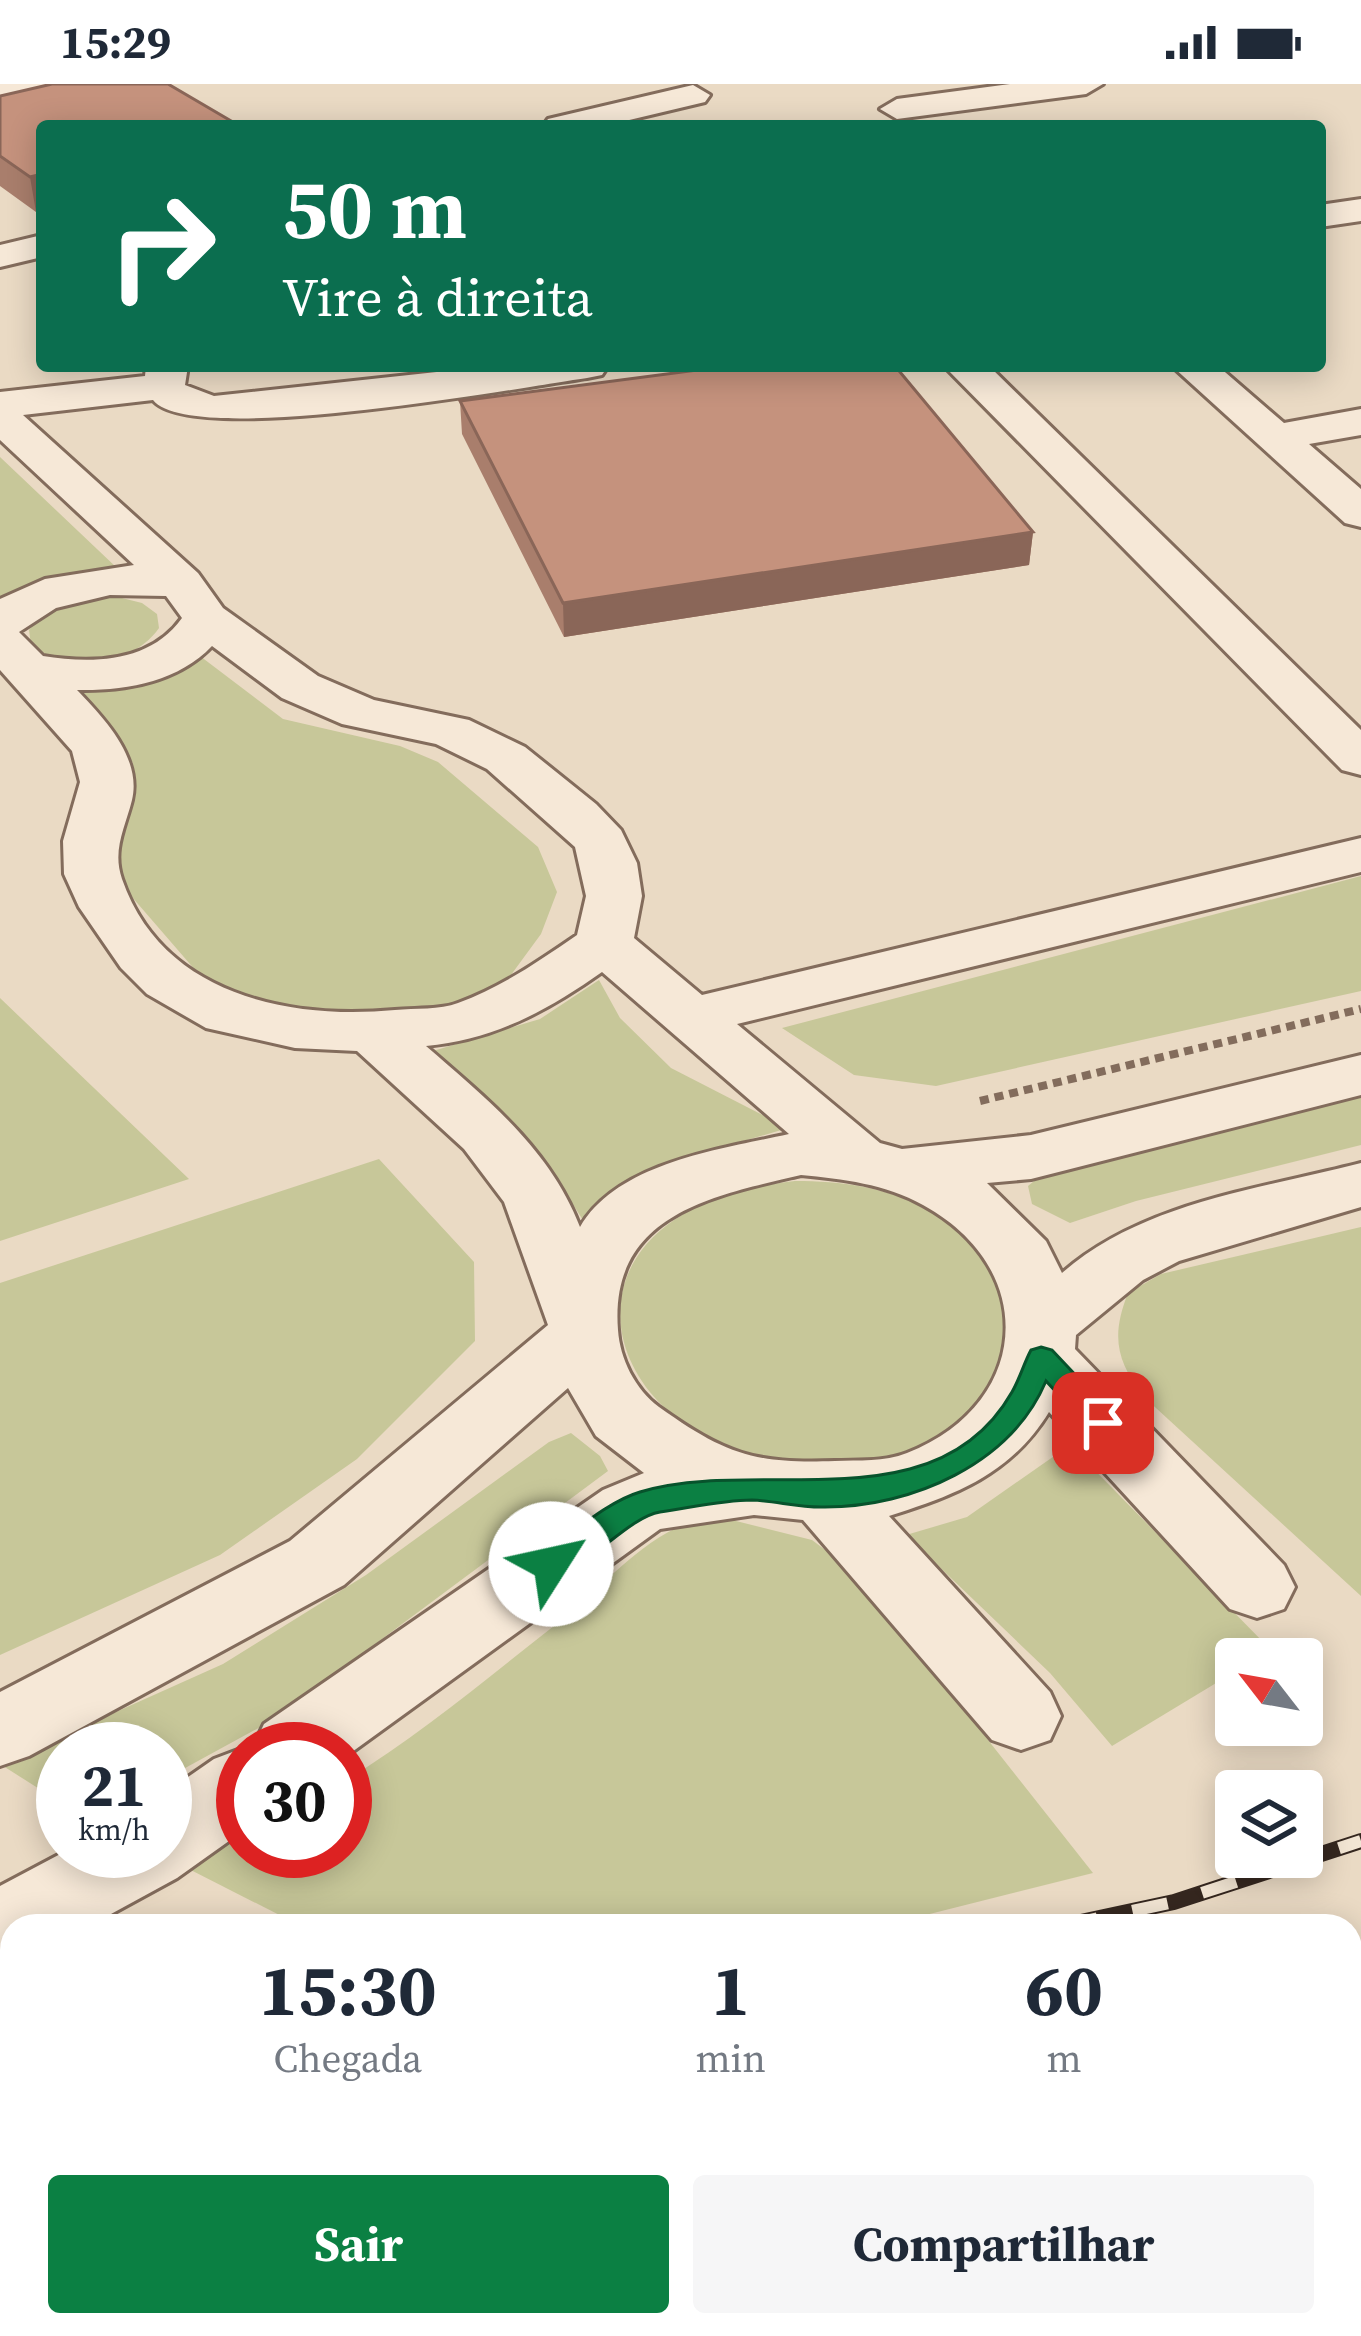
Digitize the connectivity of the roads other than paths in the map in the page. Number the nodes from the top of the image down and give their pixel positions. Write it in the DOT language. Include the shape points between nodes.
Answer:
graph roads {
  1 [pos="34,84"];
  2 [pos="868,84"];
  3 [pos="1086,84"];
  4 [pos="687,90"];
  5 [pos="0,95"];
  6 [pos="906,118"];
  7 [pos="581,120"];
  8 [pos="718,120"];
  9 [pos="1361,210"];
  10 [pos="1326,215"];
  11 [pos="36,247"];
  12 [pos="0,256"];
  13 [pos="542,372"];
  14 [pos="971,372"];
  15 [pos="1200,372"];
  16 [pos="165,376"];
  17 [pos="0,405"];
  18 [pos="0,417"];
  19 [pos="1361,422"];
  20 [pos="1276,437"];
  21 [pos="1361,513"];
  22 [pos="193,601"];
  23 [pos="6,646"];
  24 [pos="1361,759"];
  25 [pos="1361,855"];
  26 [pos="604,943"];
  27 [pos="692,1016"];
  28 [pos="372,1032"];
  29 [pos="1361,1075"];
  30 [pos="881,1164"];
  31 [pos="1361,1185"];
  32 [pos="576,1323"];
  33 [pos="1043,1340"];
  34 [pos="749,1488"];
  35 [pos="826,1496"];
  36 [pos="1257,1587"];
  37 [pos="1021,1717"];
  38 [pos="331,1722"];
  39 [pos="0,1731"];
  40 [pos="97,1878"];
  41 [pos="30,1914"];
  1 -- 5 [label="street"];
  2 -- 6 [label="street"];
  3 -- 6 [label="street"];
  4 -- 7 [label="street"];
  4 -- 8 [label="street"];
  9 -- 10 [label="street"];
  11 -- 12 [label="street"];
  13 -- 16 [label="street" via="214,410 176,401"];
  14 -- 24 [label="street"];
  15 -- 20 [label="street"];
  16 -- 17 [label="street"];
  18 -- 22 [label="street"];
  19 -- 20 [label="street"];
  20 -- 21 [label="street"];
  22 -- 23 [label="street" via="128,579 69,588"];
  22 -- 23 [label="street" via="190,642 135,668 64,675"];
  22 -- 26 [label="street" via="328,703 451,731 506,758 578,816 609,862 614,896"];
  23 -- 28 [label="street" via="97,748 110,787 89,850 92,873 141,960 226,1013 283,1032"];
  25 -- 27 [label="street"];
  26 -- 27 [label="street"];
  26 -- 28 [label="street" via="539,988 466,1022"];
  27 -- 30 [label="street"];
  28 -- 32 [label="street" via="488,1134 535,1196"];
  29 -- 30 [label="street" via="1031,1157"];
  30 -- 32 [label="street" via="801,1153 695,1172 612,1226 587,1264"];
  30 -- 33 [label="street" via="986,1216 1016,1248 1036,1284"];
  31 -- 33 [label="street" via="1159,1242 1101,1274"];
  32 -- 34 [label="street" via="590,1378 633,1430 697,1471"];
  32 -- 39 [label="street" via="317,1563"];
  33 -- 35 [label="street" via="1024,1400 992,1437 946,1467 890,1487"];
  33 -- 36 [label="street"];
  34 -- 35 [label="street"];
  34 -- 38 [label="street" via="644,1502"];
  35 -- 37 [label="street"];
  40 -- 41 [label="street"];
}
